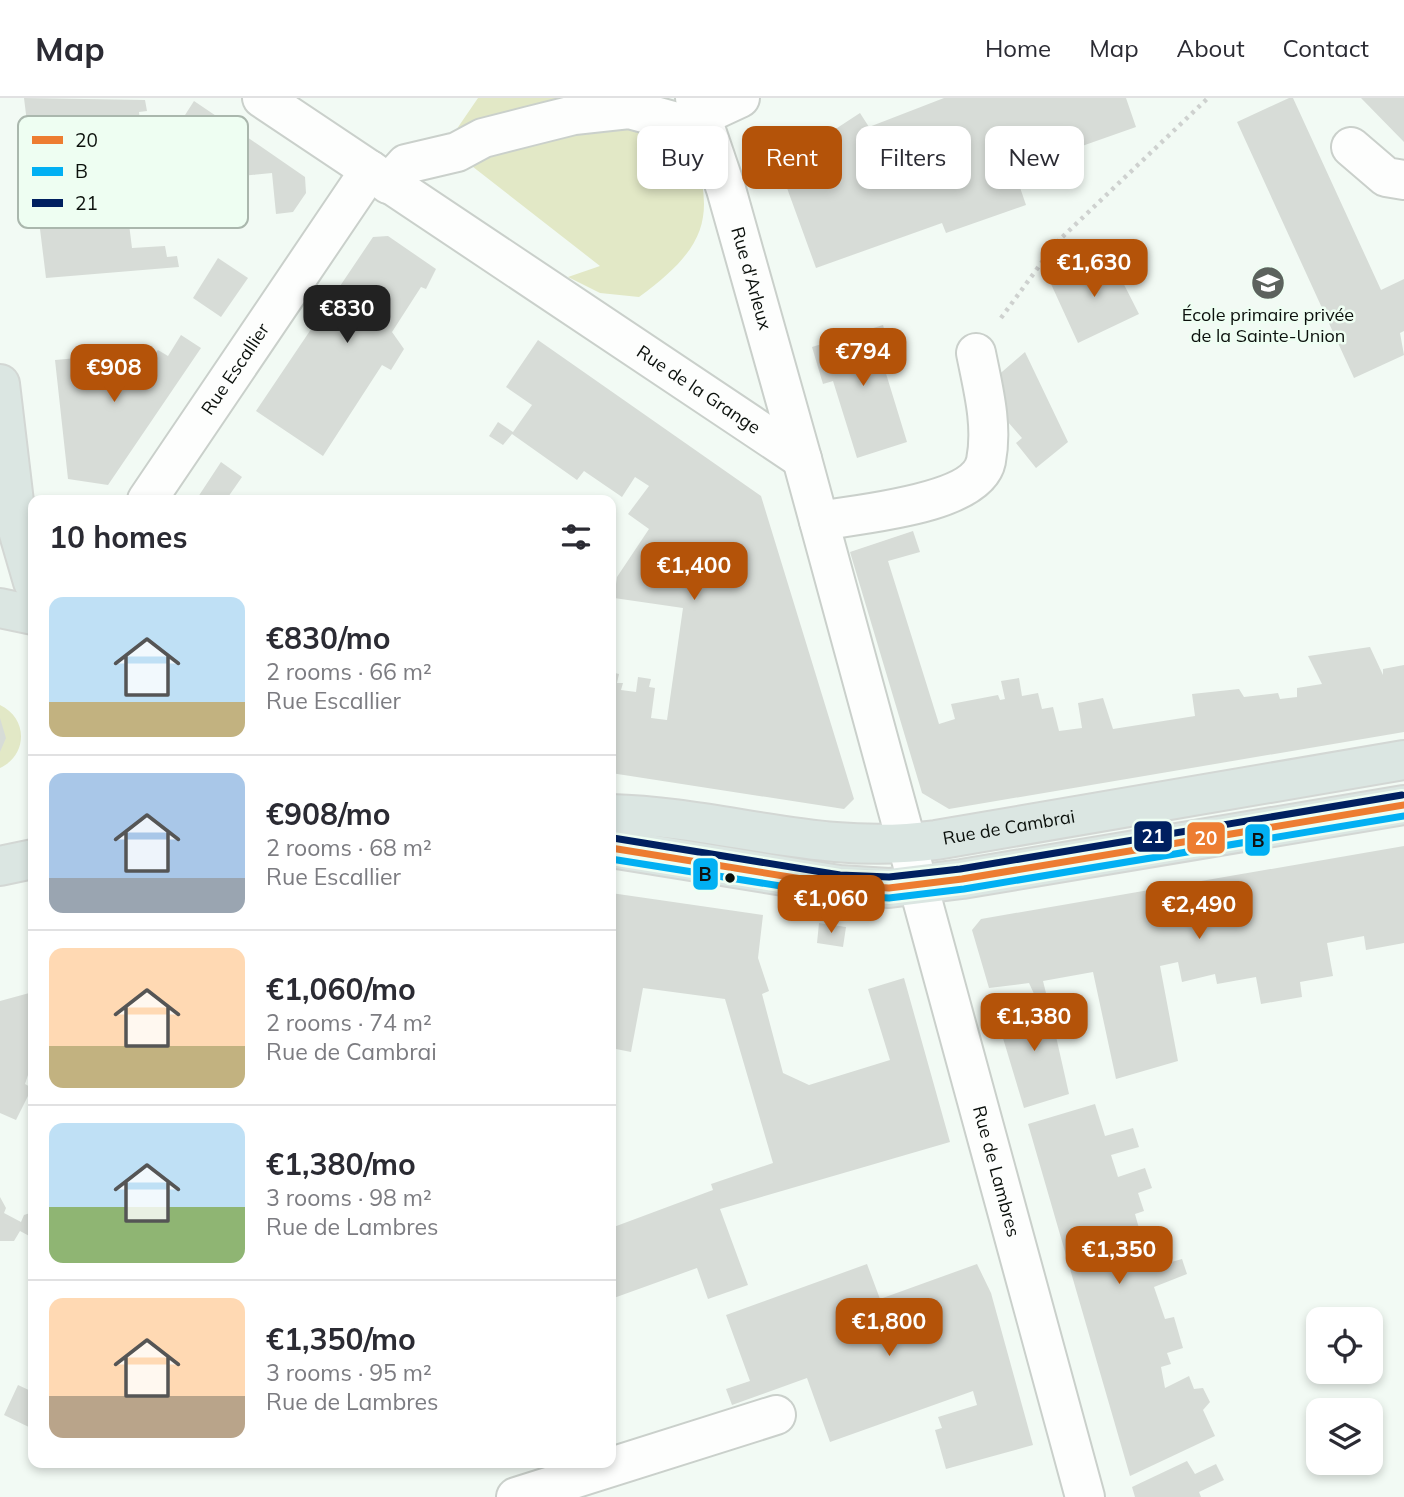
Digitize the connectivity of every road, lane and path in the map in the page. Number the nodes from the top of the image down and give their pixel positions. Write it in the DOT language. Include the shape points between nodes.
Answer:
graph roads {
  1 [pos="262,98"];
  2 [pos="740,98"];
  3 [pos="1208,98"];
  4 [pos="699,107"];
  5 [pos="1351,147"];
  6 [pos="379,177"];
  7 [pos="1404,180"];
  8 [pos="976,353"];
  9 [pos="0,384"];
  10 [pos="802,459"];
  11 [pos="151,495"];
  12 [pos="819,521"];
  13 [pos="28,565"];
  14 [pos="0,608"];
  15 [pos="28,614"];
  16 [pos="1404,760"];
  17 [pos="1404,805"];
  18 [pos="616,814"];
  19 [pos="908,844"];
  20 [pos="616,849"];
  21 [pos="919,886"];
  22 [pos="776,1416"];
  23 [pos="616,1466"];
  24 [pos="609,1468"];
  25 [pos="516,1497"];
  26 [pos="1086,1497"];
  1 -- 6 [label="street, Rue de la Grange"];
  2 -- 4 [label="street, Rue Escallier"];
  3 -- 8 [label="path" via="1056,243"];
  4 -- 6 [label="street, Rue Escallier" via="684,124 629,109 574,115 483,138 457,152 406,164"];
  4 -- 10 [label="street, Rue d'Arleux"];
  5 -- 7 [label="street" via="1386,177"];
  6 -- 10 [label="street, Rue de la Grange"];
  6 -- 11 [label="street, Rue Escallier"];
  8 -- 12 [label="street" via="989,414 986,463 971,484 932,500"];
  9 -- 13 [label="main road" via="17,527"];
  10 -- 12 [label="street"];
  12 -- 19 [label="street"];
  14 -- 15 [label="main road"];
  16 -- 19 [label="main road, Rue de Cambrai"];
  17 -- 21 [label="main road"];
  18 -- 19 [label="main road, Rue de Cambrai" via="822,843"];
  19 -- 21 [label="street, Rue de Lambres"];
  20 -- 21 [label="main road" via="839,885"];
  21 -- 26 [label="street, Rue de Lambres"];
  22 -- 23 [label="street"];
  24 -- 25 [label="street"];
}
